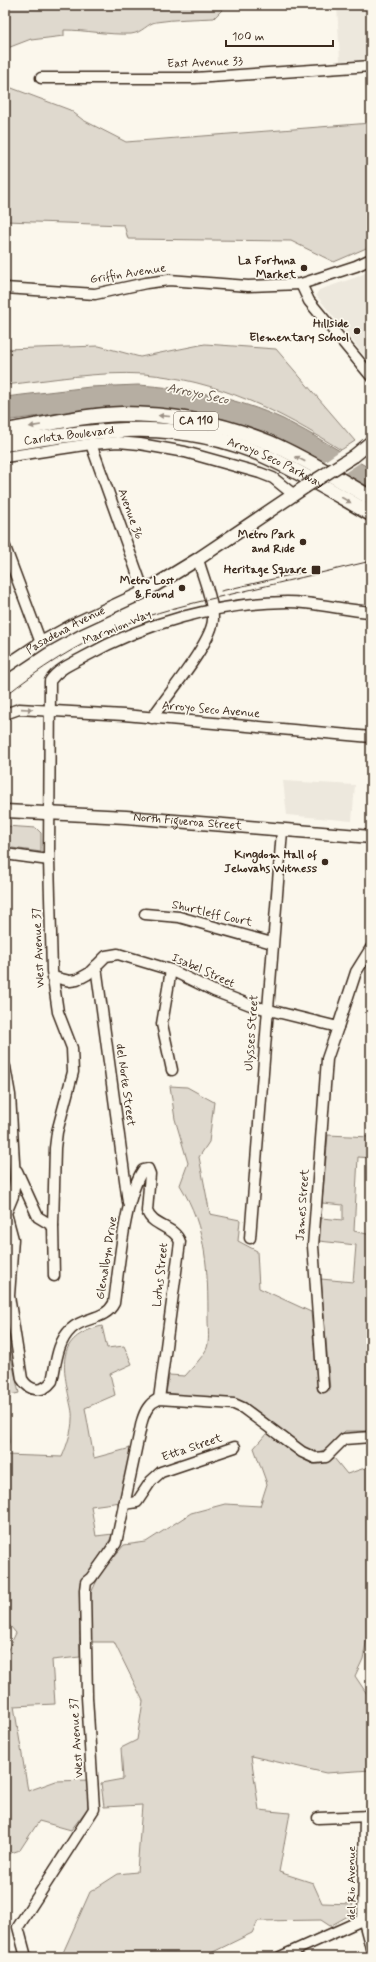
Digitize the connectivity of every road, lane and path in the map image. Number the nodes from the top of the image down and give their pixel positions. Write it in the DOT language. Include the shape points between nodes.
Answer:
graph roads {
  1 [pos="371,66"];
  2 [pos="41,78"];
  3 [pos="371,259"];
  4 [pos="301,284"];
  5 [pos="5,288"];
  6 [pos="371,376"];
  7 [pos="5,431"];
  8 [pos="371,442"];
  9 [pos="5,444"];
  10 [pos="91,444"];
  11 [pos="5,457"];
  12 [pos="294,495"];
  13 [pos="371,498"];
  14 [pos="371,514"];
  15 [pos="5,547"];
  16 [pos="198,559"];
  17 [pos="144,592"];
  18 [pos="212,610"];
  19 [pos="371,612"];
  20 [pos="41,643"];
  21 [pos="5,667"];
  22 [pos="49,711"];
  23 [pos="5,714"];
  24 [pos="152,718"];
  25 [pos="371,737"];
  26 [pos="5,811"];
  27 [pos="49,814"];
  28 [pos="282,830"];
  29 [pos="371,837"];
  30 [pos="5,854"];
  31 [pos="49,860"];
  32 [pos="145,914"];
  33 [pos="272,943"];
  34 [pos="371,948"];
  35 [pos="96,966"];
  36 [pos="172,970"];
  37 [pos="52,977"];
  38 [pos="267,1010"];
  39 [pos="338,1027"];
  40 [pos="5,1067"];
  41 [pos="172,1070"];
  42 [pos="5,1137"];
  43 [pos="14,1164"];
  44 [pos="148,1169"];
  45 [pos="129,1208"];
  46 [pos="53,1226"];
  47 [pos="250,1238"];
  48 [pos="54,1276"];
  49 [pos="323,1387"];
  50 [pos="159,1399"];
  51 [pos="371,1437"];
  52 [pos="235,1447"];
  53 [pos="124,1504"];
  54 [pos="368,1816"];
  55 [pos="318,1818"];
  56 [pos="367,1917"];
  57 [pos="371,1948"];
  58 [pos="26,1957"];
  59 [pos="280,1957"];
  1 -- 2 [label="street, East Avenue 33" via="195,78"];
  3 -- 4 [label="street, Griffin Avenue"];
  4 -- 5 [label="street, Griffin Avenue" via="248,286 170,280 95,294"];
  4 -- 6 [label="street" via="309,301"];
  13 -- 7 [label="highway, Arroyo Seco Parkway / CA 110, one-way" via="270,443 226,428 166,416 121,414"];
  8 -- 12 [label="main road, Pasadena Avenue, bridge"];
  9 -- 14 [label="highway, Arroyo Seco Parkway / CA 110, one-way" via="120,429 159,429 200,435 264,455"];
  10 -- 11 [label="street, Carlota Boulevard"];
  10 -- 12 [label="street, Carlota Boulevard" via="140,444 185,452 273,478"];
  10 -- 17 [label="street, Avenue 36"];
  12 -- 16 [label="main road, Pasadena Avenue"];
  15 -- 20 [label="street"];
  16 -- 17 [label="main road, Pasadena Avenue"];
  16 -- 18 [label="street"];
  17 -- 20 [label="main road, Pasadena Avenue"];
  18 -- 19 [label="street, Marmion Way" via="288,602"];
  18 -- 22 [label="street, Marmion Way" via="178,618 145,630 92,652 62,669 50,681"];
  18 -- 24 [label="street" via="212,628 206,640"];
  20 -- 21 [label="main road, Pasadena Avenue"];
  23 -- 22 [label="street, one-way" via="19,709"];
  22 -- 24 [label="street, Arroyo Seco Avenue"];
  22 -- 27 [label="street, West Avenue 37"];
  24 -- 25 [label="street, Arroyo Seco Avenue"];
  26 -- 27 [label="main road, North Figueroa Street"];
  27 -- 28 [label="main road, North Figueroa Street" via="126,817"];
  27 -- 31 [label="street, West Avenue 37"];
  28 -- 29 [label="main road, North Figueroa Street"];
  28 -- 33 [label="street, Ulysses Street"];
  30 -- 31 [label="street"];
  31 -- 37 [label="street, West Avenue 37"];
  32 -- 33 [label="street, Shurtleff Court" via="179,917"];
  33 -- 38 [label="street, Ulysses Street"];
  34 -- 39 [label="street" via="356,972"];
  35 -- 36 [label="street, Isabel Street" via="106,956 118,954"];
  35 -- 37 [label="street, Isabel Street" via="77,980"];
  35 -- 45 [label="street, del Norte Street"];
  36 -- 38 [label="street, Isabel Street" via="234,1000"];
  36 -- 41 [label="street" via="162,1024"];
  37 -- 46 [label="street, West Avenue 37" via="58,1012 72,1048 73,1072 57,1132"];
  38 -- 39 [label="street, Isabel Street"];
  38 -- 47 [label="street, Ulysses Street"];
  39 -- 49 [label="street, James Street" via="327,1059 313,1246"];
  40 -- 43 [label="street, Glenalbyn Drive" via="10,1095"];
  42 -- 43 [label="street"];
  43 -- 45 [label="street, Glenalbyn Drive" via="15,1188 6,1213 13,1239 10,1308 22,1379 34,1390 45,1388 52,1381 60,1348 70,1330 111,1309"];
  43 -- 46 [label="street" via="38,1217"];
  44 -- 45 [label="street, Glenalbyn Drive" via="143,1170 139,1176"];
  44 -- 50 [label="street, Lotus Street" via="149,1216 178,1236 180,1242"];
  46 -- 48 [label="street, West Avenue 37"];
  50 -- 51 [label="street" via="234,1404 302,1452 315,1458 326,1456 344,1439"];
  50 -- 53 [label="street, West Avenue 37" via="154,1401 143,1415"];
  52 -- 53 [label="street, Etta Street" via="162,1472 151,1481 137,1502"];
  53 -- 58 [label="street, West Avenue 37" via="116,1543 92,1578 86,1582 85,1590 87,1697 94,1809 18,1927"];
  54 -- 55 [label="street"];
  54 -- 56 [label="street, del Rio Avenue"];
  56 -- 57 [label="street, del Rio Avenue"];
  56 -- 59 [label="street"];
}
